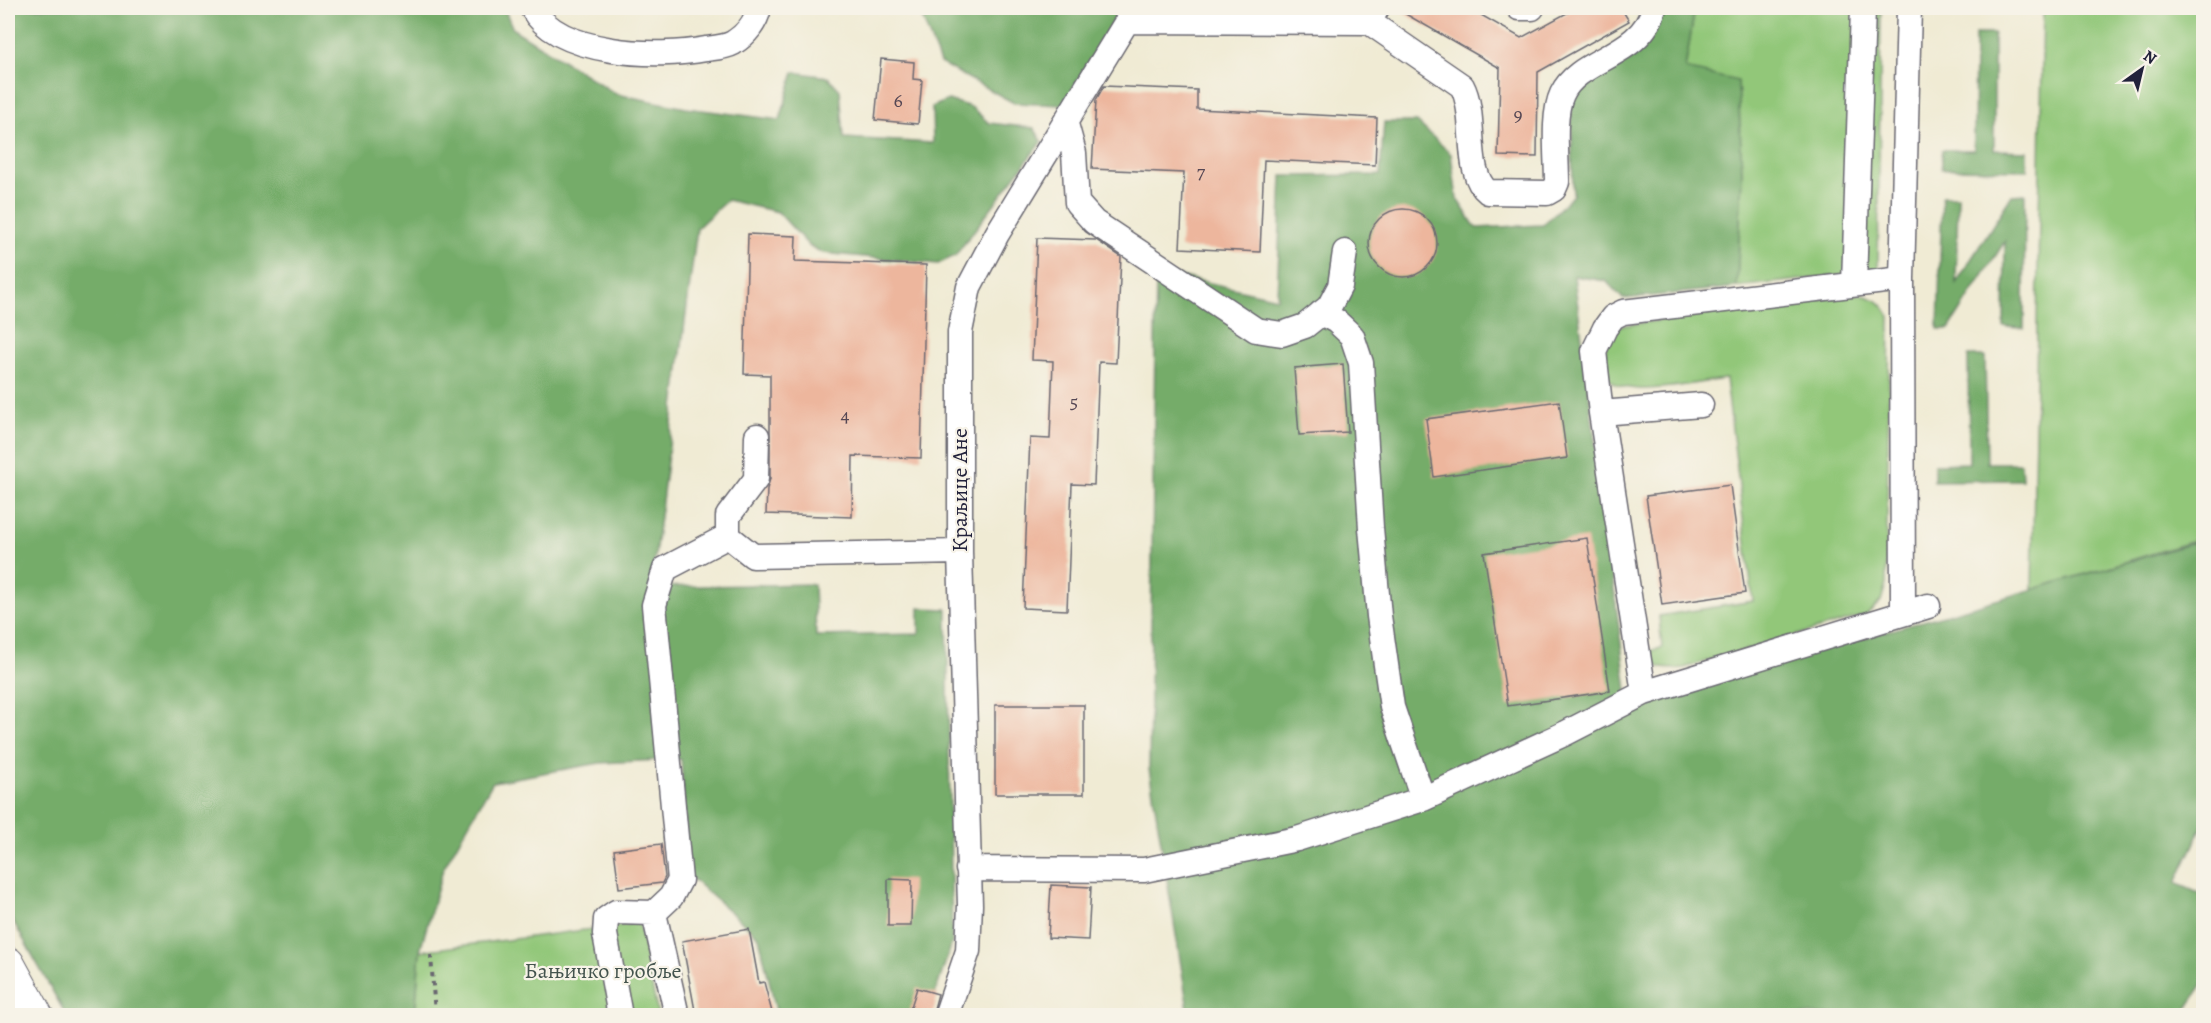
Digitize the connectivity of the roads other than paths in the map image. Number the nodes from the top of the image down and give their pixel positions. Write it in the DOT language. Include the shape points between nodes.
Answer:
graph roads {
  1 [pos="532,8"];
  2 [pos="759,8"];
  3 [pos="1519,8"];
  4 [pos="1532,8"];
  5 [pos="1654,8"];
  6 [pos="1863,8"];
  7 [pos="1909,8"];
  8 [pos="1131,14"];
  9 [pos="1373,15"];
  10 [pos="1066,124"];
  11 [pos="1345,252"];
  12 [pos="1902,279"];
  13 [pos="1854,284"];
  14 [pos="1321,313"];
  15 [pos="1701,405"];
  16 [pos="1601,414"];
  17 [pos="757,436"];
  18 [pos="728,536"];
  19 [pos="960,552"];
  20 [pos="1928,606"];
  21 [pos="1903,612"];
  22 [pos="1644,693"];
  23 [pos="1423,799"];
  24 [pos="968,869"];
  25 [pos="654,913"];
  26 [pos="8,963"];
  27 [pos="37,1016"];
  28 [pos="620,1016"];
  29 [pos="676,1016"];
  30 [pos="946,1016"];
  1 -- 2 [label="street" via="538,19 571,40 628,53 695,51 732,44 756,22"];
  3 -- 4 [label="street"];
  5 -- 9 [label="street" via="1647,28 1573,80 1562,93 1558,110 1557,182 1547,193 1488,192 1483,188 1475,172 1470,100 1462,86"];
  6 -- 13 [label="street"];
  7 -- 12 [label="street"];
  8 -- 9 [label="street"];
  8 -- 10 [label="street, Краљице Ане"];
  10 -- 14 [label="street" via="1074,153 1077,203 1094,222 1256,330 1282,334 1305,326"];
  10 -- 19 [label="street, Краљице Ане" via="969,287 960,332"];
  11 -- 14 [label="street" via="1340,286 1329,307"];
  12 -- 13 [label="street"];
  12 -- 21 [label="street"];
  13 -- 16 [label="street" via="1623,312 1613,317 1594,351"];
  14 -- 23 [label="street" via="1352,336 1361,363 1373,550 1392,707"];
  15 -- 16 [label="street"];
  16 -- 22 [label="street"];
  17 -- 18 [label="street" via="756,480 728,516"];
  18 -- 19 [label="street" via="753,556"];
  18 -- 25 [label="street" via="665,569 654,605 680,880 671,897"];
  19 -- 24 [label="street, Краљице Ане"];
  20 -- 21 [label="street"];
  21 -- 22 [label="street"];
  22 -- 23 [label="street"];
  23 -- 24 [label="street" via="1297,839 1144,870"];
  24 -- 30 [label="street, Краљице Ане" via="968,951"];
  25 -- 28 [label="street" via="616,912 606,918 605,934"];
  25 -- 29 [label="street"];
  26 -- 27 [label="main road"];
}
